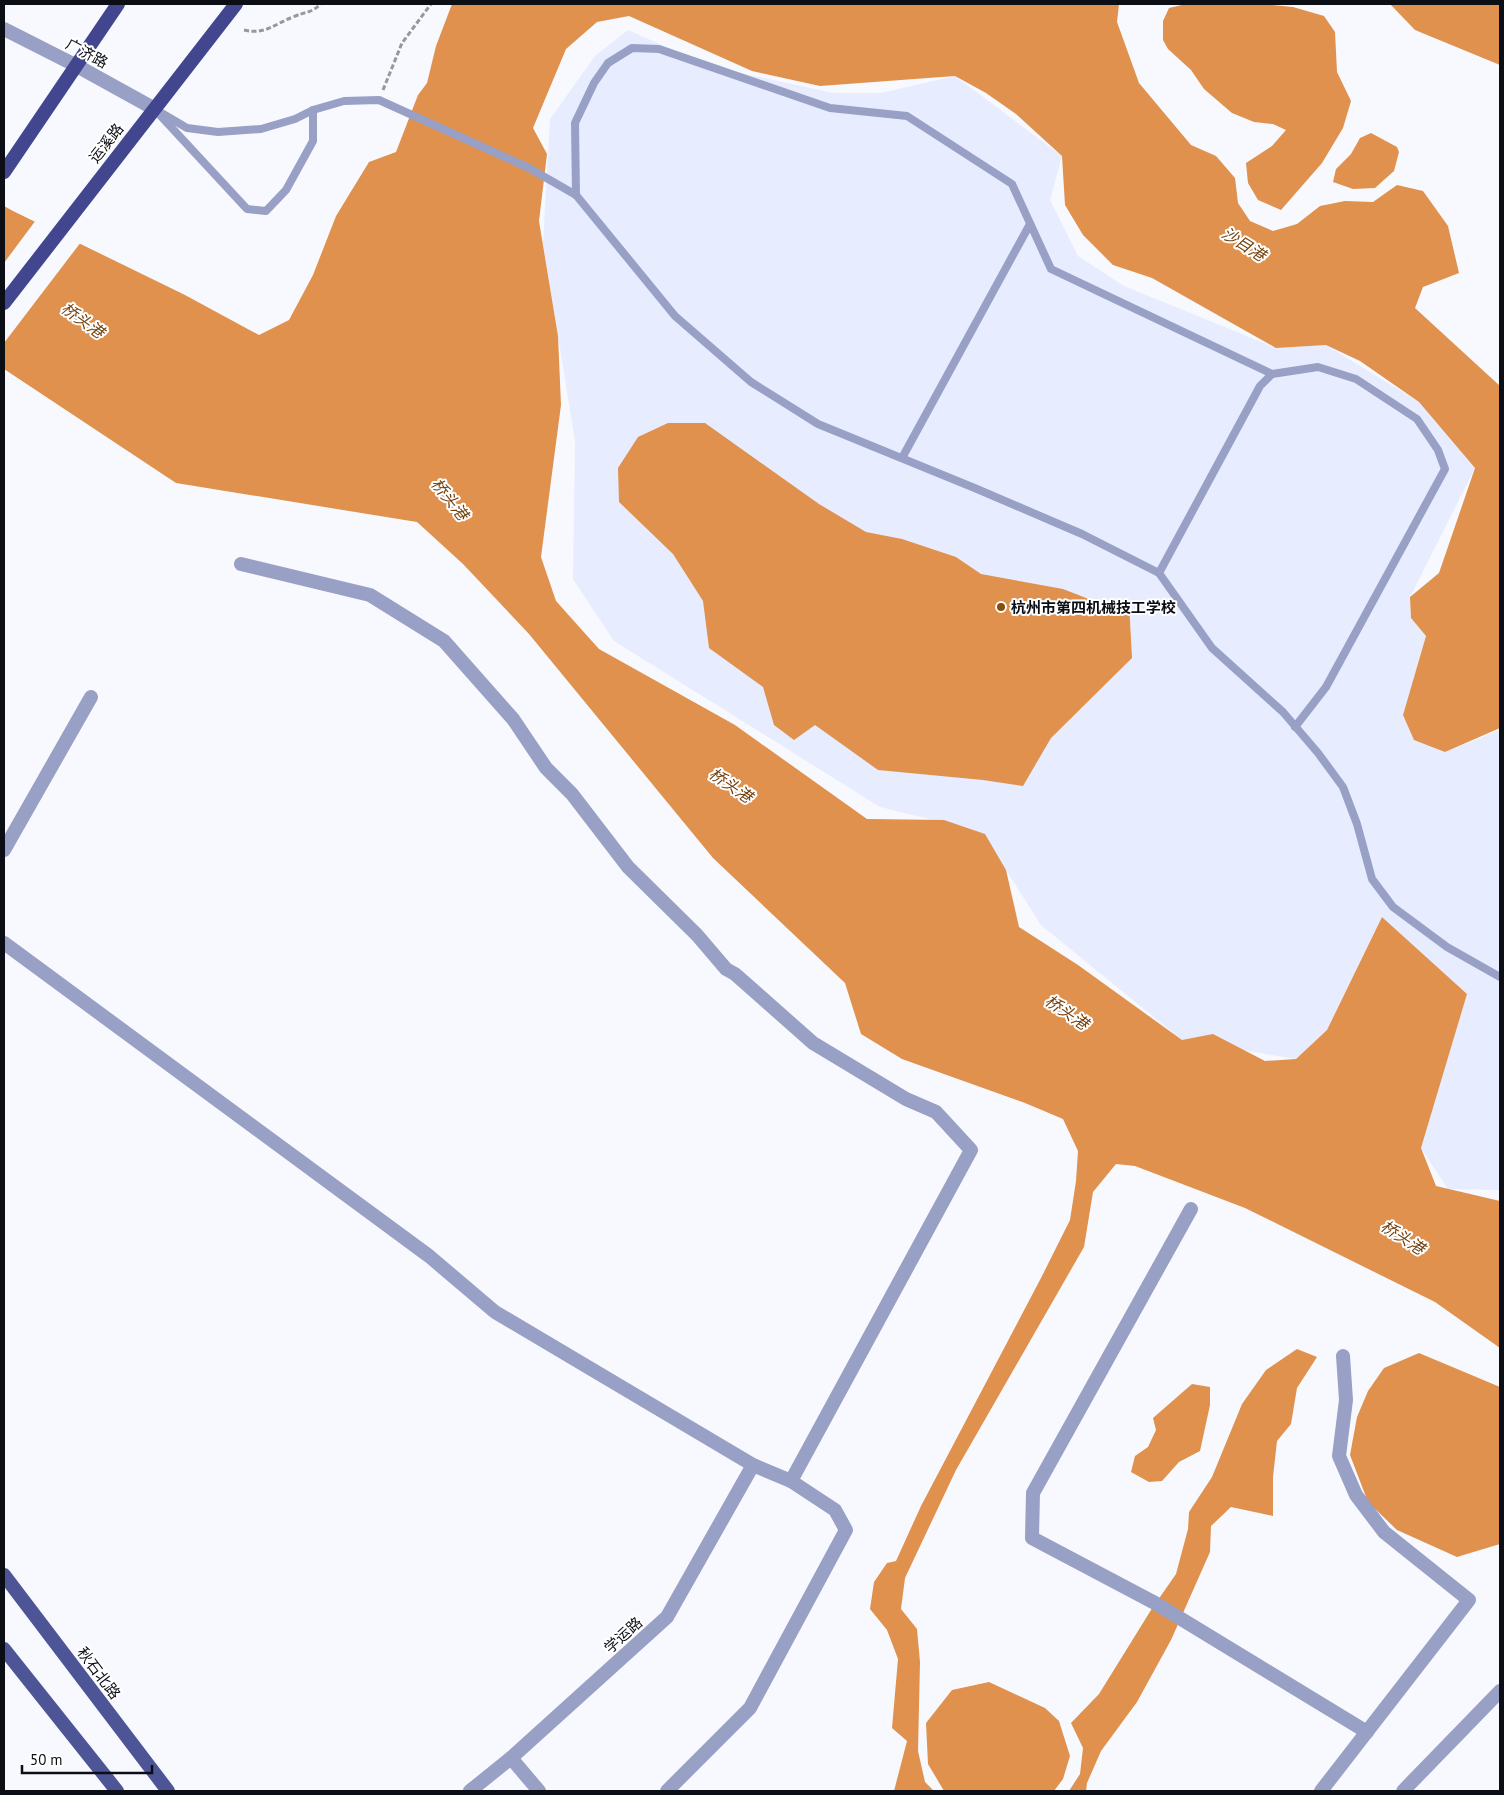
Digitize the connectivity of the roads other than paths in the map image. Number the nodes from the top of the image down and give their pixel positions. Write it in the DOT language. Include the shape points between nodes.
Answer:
graph roads {
  1 [pos="118,4"];
  2 [pos="236,4"];
  3 [pos="4,29"];
  4 [pos="77,66"];
  5 [pos="153,108"];
  6 [pos="313,110"];
  7 [pos="4,172"];
  8 [pos="576,195"];
  9 [pos="1030,224"];
  10 [pos="4,303"];
  11 [pos="1272,374"];
  12 [pos="902,458"];
  13 [pos="241,564"];
  14 [pos="1159,572"];
  15 [pos="91,697"];
  16 [pos="1295,727"];
  17 [pos="4,850"];
  18 [pos="4,943"];
  19 [pos="1500,976"];
  20 [pos="1191,1209"];
  21 [pos="1343,1356"];
  22 [pos="753,1465"];
  23 [pos="791,1481"];
  24 [pos="4,1575"];
  25 [pos="4,1649"];
  26 [pos="1500,1691"];
  27 [pos="1367,1732"];
  28 [pos="511,1758"];
  29 [pos="117,1791"];
  30 [pos="168,1791"];
  31 [pos="470,1791"];
  32 [pos="539,1791"];
  33 [pos="667,1791"];
  34 [pos="1321,1791"];
  35 [pos="1403,1791"];
  1 -- 4 [label="highway"];
  2 -- 5 [label="highway, 运溪路"];
  3 -- 4 [label="street, 广济路"];
  4 -- 5 [label="street, 广济路"];
  4 -- 7 [label="highway"];
  5 -- 6 [label="lane" via="187,128 218,132 261,129"];
  5 -- 6 [label="lane" via="247,209 266,211 286,190 313,141"];
  5 -- 10 [label="highway, 运溪路"];
  6 -- 8 [label="lane" via="344,101 379,100 529,168"];
  8 -- 9 [label="lane" via="575,123 594,83 608,63 632,48 659,49 830,108 907,116 1012,184"];
  8 -- 12 [label="lane" via="675,316 751,382 818,424"];
  9 -- 11 [label="lane" via="1052,269"];
  9 -- 12 [label="lane"];
  11 -- 14 [label="lane" via="1260,386"];
  11 -- 16 [label="lane" via="1318,367 1356,379 1417,419 1438,450 1444,469 1326,687"];
  12 -- 14 [label="lane" via="1082,534"];
  13 -- 23 [label="street" via="370,594 444,641 514,719 546,768 572,794 628,867 697,935 726,969 736,974 812,1044 906,1099 936,1112 970,1150"];
  14 -- 16 [label="lane" via="1212,648 1283,712"];
  15 -- 17 [label="street"];
  16 -- 19 [label="lane" via="1343,787 1372,880 1393,907 1447,947"];
  18 -- 22 [label="street" via="429,1256 495,1312"];
  20 -- 27 [label="street" via="1033,1493 1032,1538 1155,1603"];
  21 -- 27 [label="street" via="1346,1400 1339,1456 1356,1495 1384,1532 1469,1600"];
  22 -- 23 [label="street"];
  22 -- 28 [label="street, 学运路" via="668,1617"];
  23 -- 33 [label="street" via="835,1510 846,1530 750,1708"];
  24 -- 30 [label="main road, 秋石北路"];
  25 -- 29 [label="main road"];
  26 -- 35 [label="street"];
  27 -- 34 [label="street"];
  28 -- 31 [label="street, 学运路"];
  28 -- 32 [label="street"];
}
